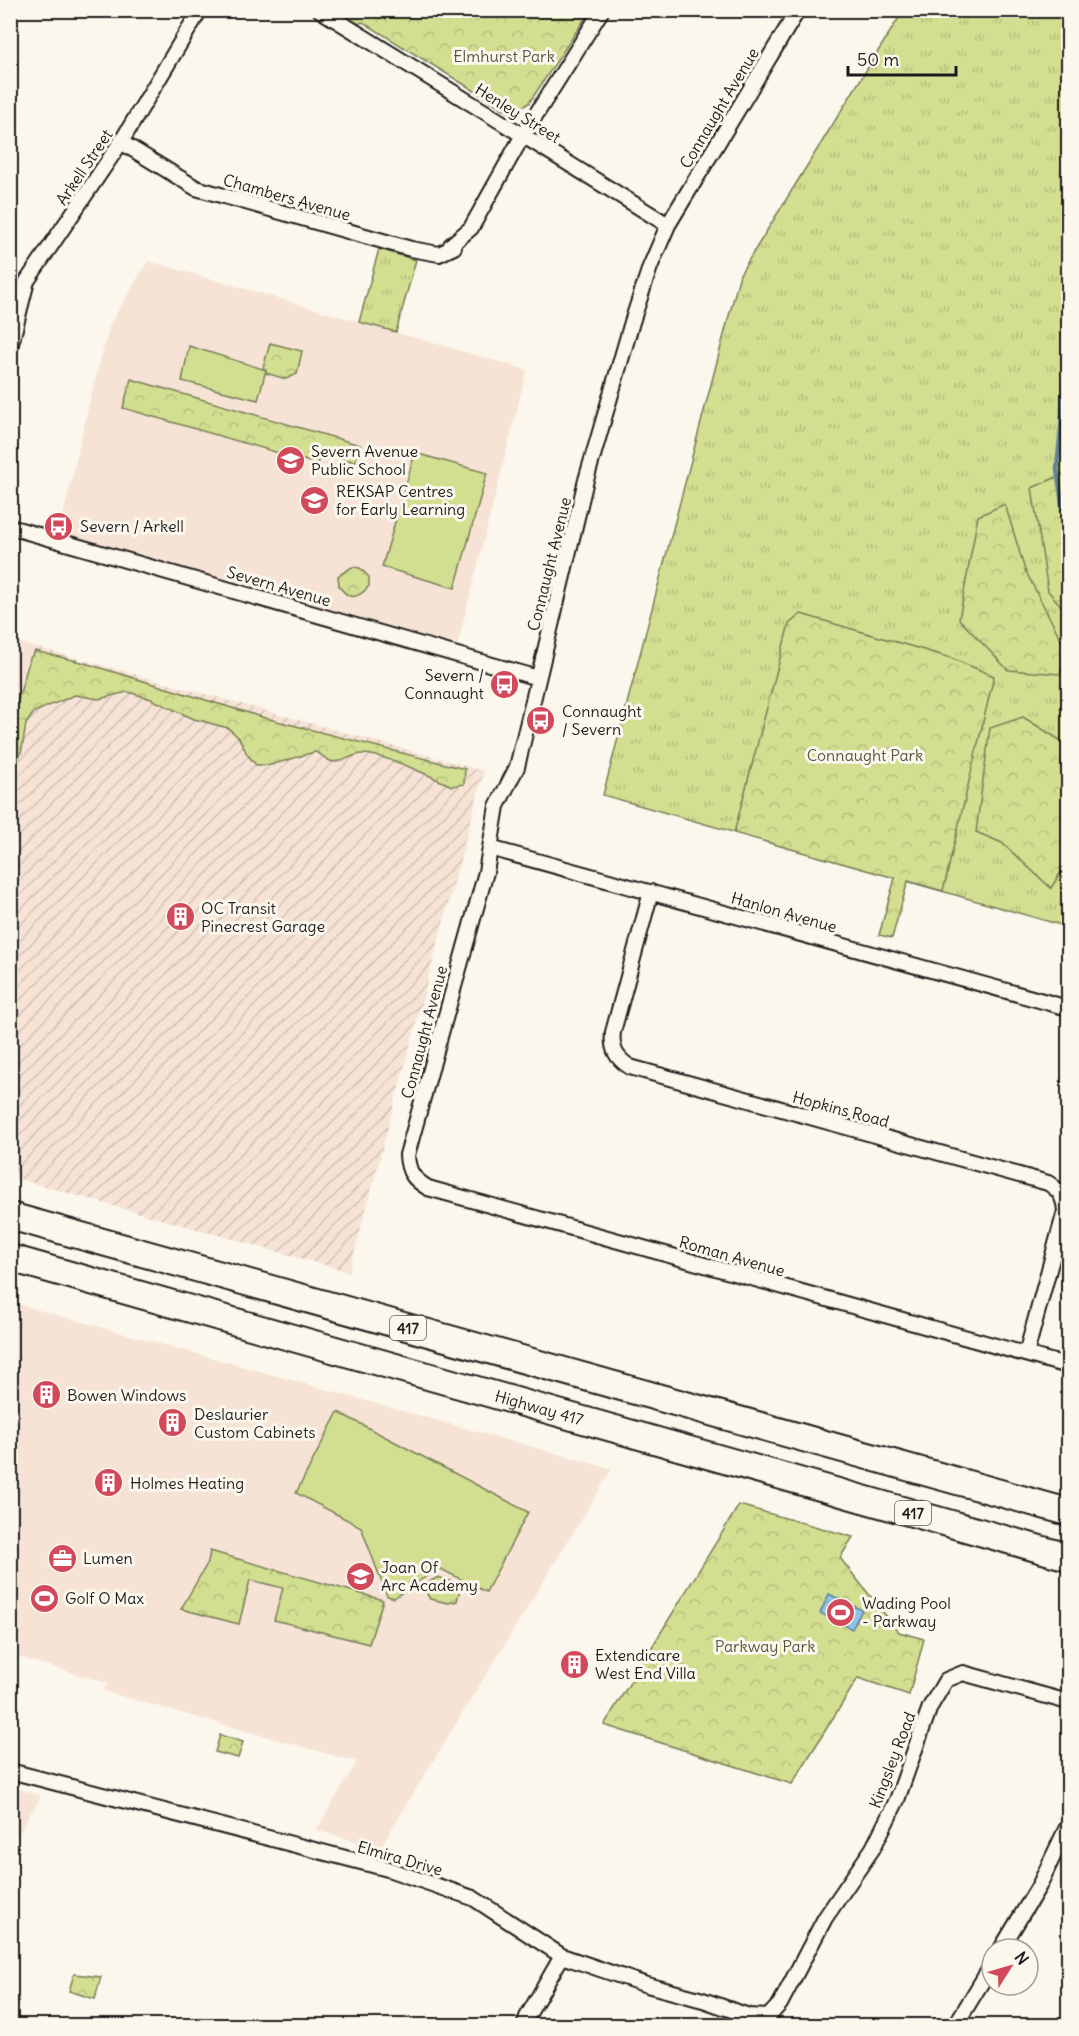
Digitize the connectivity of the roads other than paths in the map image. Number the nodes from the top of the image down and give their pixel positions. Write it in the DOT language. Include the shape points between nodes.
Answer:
graph roads {
  1 [pos="200,10"];
  2 [pos="320,10"];
  3 [pos="602,10"];
  4 [pos="798,10"];
  5 [pos="523,135"];
  6 [pos="121,142"];
  7 [pos="668,225"];
  8 [pos="10,348"];
  9 [pos="10,527"];
  10 [pos="537,678"];
  11 [pos="490,848"];
  12 [pos="651,892"];
  13 [pos="1068,1008"];
  14 [pos="407,1155"];
  15 [pos="10,1216"];
  16 [pos="10,1258"];
  17 [pos="1026,1354"];
  18 [pos="1068,1366"];
  19 [pos="1068,1512"];
  20 [pos="1068,1557"];
  21 [pos="1068,1702"];
  22 [pos="10,1771"];
  23 [pos="1068,1825"];
  24 [pos="1008,1937"];
  25 [pos="562,1956"];
  26 [pos="980,1984"];
  27 [pos="763,2017"];
  28 [pos="524,2025"];
  29 [pos="955,2025"];
  1 -- 6 [label="street, Arkell Street"];
  2 -- 5 [label="street, Henley Street"];
  3 -- 5 [label="street"];
  4 -- 7 [label="street, Connaught Avenue"];
  5 -- 6 [label="street, Chambers Avenue" via="471,228 451,245 454,247 439,254 196,188"];
  5 -- 7 [label="street, Henley Street"];
  6 -- 8 [label="street, Arkell Street" via="27,281"];
  7 -- 10 [label="street, Connaught Avenue" via="646,278 599,434"];
  9 -- 10 [label="street, Severn Avenue"];
  10 -- 11 [label="street, Connaught Avenue" via="517,767 497,806"];
  11 -- 12 [label="street, Hanlon Avenue"];
  11 -- 14 [label="street, Connaught Avenue"];
  12 -- 13 [label="street, Hanlon Avenue"];
  12 -- 17 [label="street, Hopkins Road" via="613,1032 615,1054 630,1067 1056,1188 1065,1211"];
  14 -- 17 [label="street, Roman Avenue" via="408,1170 428,1188"];
  15 -- 19 [label="highway, 417"];
  16 -- 20 [label="highway, Highway 417 / 417"];
  17 -- 18 [label="street, Roman Avenue"];
  21 -- 27 [label="street, Kingsley Road" via="963,1672 946,1680 930,1707 897,1800 873,1848 825,1918 780,2004 768,2017"];
  22 -- 25 [label="street, Elmira Drive" via="388,1869 463,1894"];
  23 -- 24 [label="street" via="1039,1886"];
  25 -- 27 [label="street, Elmira Drive" via="749,2016"];
  25 -- 28 [label="street"];
  26 -- 29 [label="street"];
}
